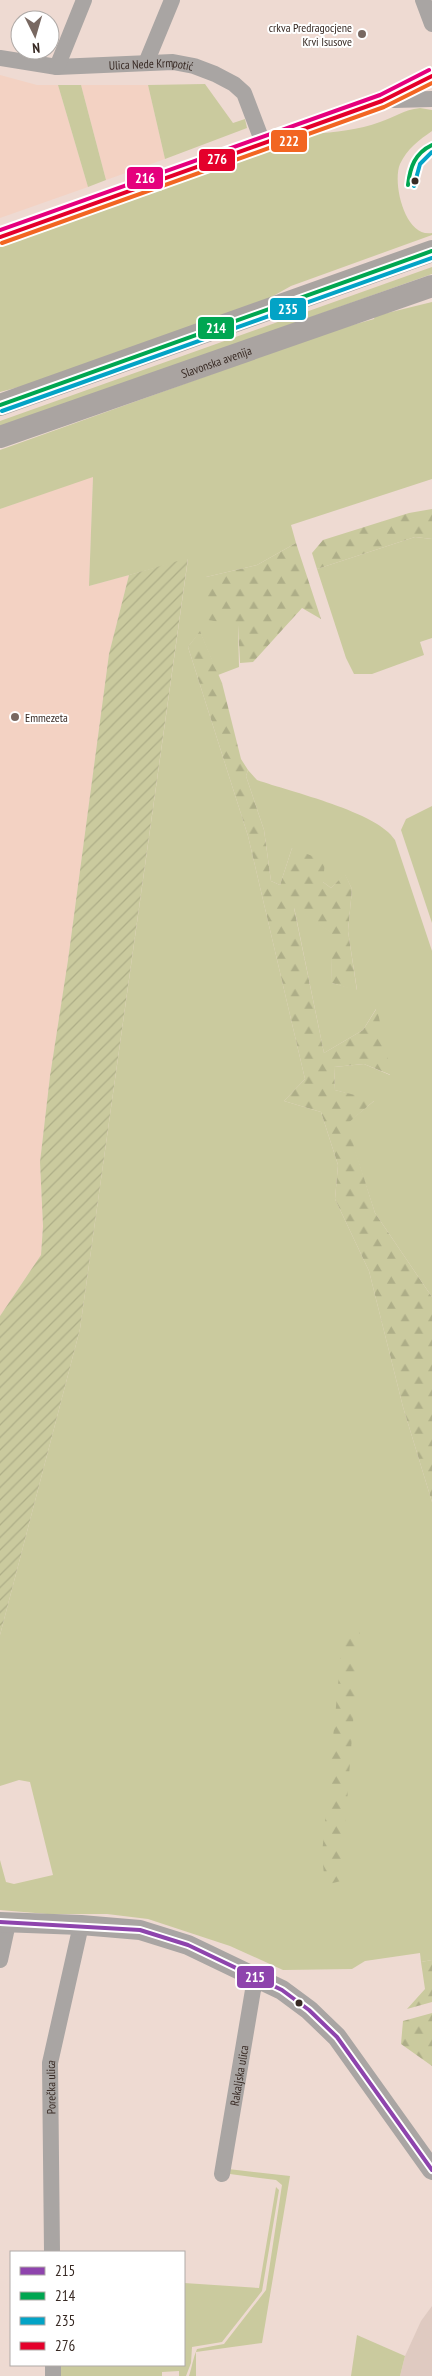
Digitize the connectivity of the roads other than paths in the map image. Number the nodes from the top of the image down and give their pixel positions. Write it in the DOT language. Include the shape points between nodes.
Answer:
graph roads {
  1 [pos="84,0"];
  2 [pos="172,0"];
  3 [pos="0,58"];
  4 [pos="146,63"];
  5 [pos="57,66"];
  6 [pos="432,76"];
  7 [pos="432,99"];
  8 [pos="382,101"];
  9 [pos="264,143"];
  10 [pos="0,237"];
  11 [pos="432,250"];
  12 [pos="432,286"];
  13 [pos="0,405"];
  14 [pos="0,438"];
  15 [pos="4,1922"];
  16 [pos="81,1924"];
  17 [pos="0,1960"];
  18 [pos="259,1978"];
  19 [pos="432,2170"];
  20 [pos="222,2174"];
  21 [pos="52,2251"];
  1 -- 5 [label="street"];
  2 -- 4 [label="street"];
  3 -- 5 [label="street, Ulica Nede Krmpotić"];
  4 -- 5 [label="street, Ulica Nede Krmpotić"];
  4 -- 9 [label="street, Ulica Nede Krmpotić" via="172,62 194,66 234,84 244,93"];
  6 -- 8 [label="street"];
  7 -- 8 [label="street"];
  8 -- 9 [label="street"];
  9 -- 10 [label="street"];
  11 -- 13 [label="main road"];
  12 -- 14 [label="main road, Slavonska avenija"];
  15 -- 16 [label="street"];
  15 -- 17 [label="street"];
  16 -- 18 [label="street" via="140,1930 188,1945"];
  16 -- 21 [label="street, Porečka ulica" via="50,2063"];
  18 -- 19 [label="street" via="288,1994 337,2037"];
  18 -- 20 [label="street, Rakaljska ulica" via="253,1990"];
}
